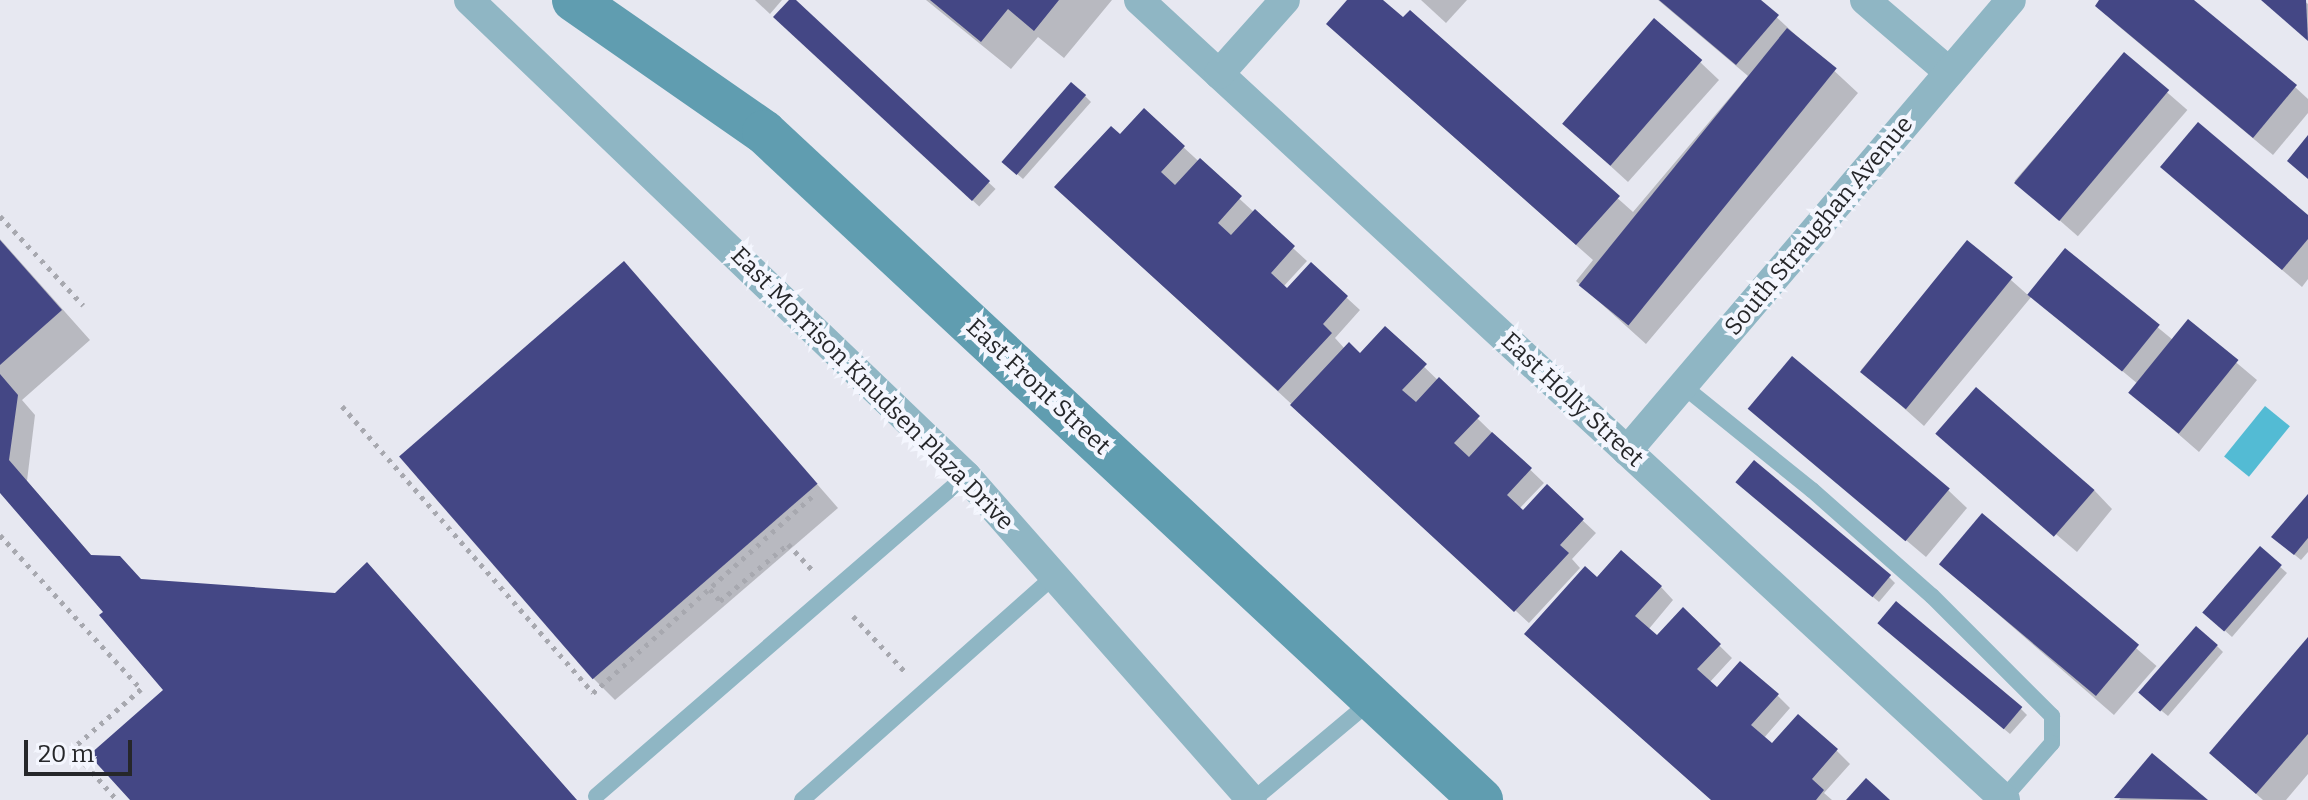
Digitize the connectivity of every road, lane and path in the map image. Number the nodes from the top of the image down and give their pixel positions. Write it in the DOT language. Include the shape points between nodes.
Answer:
graph roads {
  1 [pos="469,0"];
  2 [pos="574,0"];
  3 [pos="1139,0"];
  4 [pos="1285,0"];
  5 [pos="1865,0"];
  6 [pos="2011,0"];
  7 [pos="1949,72"];
  8 [pos="1219,74"];
  9 [pos="0,216"];
  10 [pos="83,305"];
  11 [pos="1683,386"];
  12 [pos="342,406"];
  13 [pos="1627,451"];
  14 [pos="966,476"];
  15 [pos="816,493"];
  16 [pos="1,538"];
  17 [pos="814,572"];
  18 [pos="1054,576"];
  19 [pos="710,589"];
  20 [pos="853,616"];
  21 [pos="911,679"];
  22 [pos="1373,699"];
  23 [pos="596,796"];
  24 [pos="2004,799"];
  25 [pos="117,800"];
  26 [pos="802,800"];
  27 [pos="1253,800"];
  28 [pos="1481,800"];
  1 -- 14 [label="street, East Morrison Knudsen Plaza Drive"];
  2 -- 22 [label="main road, East Front Street" via="764,132"];
  3 -- 8 [label="street, East Holly Street"];
  4 -- 8 [label="street"];
  5 -- 7 [label="street"];
  6 -- 7 [label="street, South Straughan Avenue"];
  7 -- 11 [label="street, South Straughan Avenue"];
  8 -- 13 [label="street, East Holly Street"];
  9 -- 10 [label="path"];
  11 -- 13 [label="street, South Straughan Avenue"];
  11 -- 24 [label="lane" via="1920,586 2052,716 2052,743"];
  12 -- 19 [label="path" via="593,693"];
  13 -- 24 [label="street, East Holly Street"];
  14 -- 18 [label="street, East Morrison Knudsen Plaza Drive"];
  14 -- 23 [label="lane"];
  15 -- 19 [label="path"];
  16 -- 25 [label="path" via="141,689 72,749"];
  17 -- 19 [label="path" via="788,544 720,601"];
  18 -- 26 [label="lane"];
  18 -- 27 [label="street, East Morrison Knudsen Plaza Drive"];
  20 -- 21 [label="path"];
  22 -- 27 [label="lane"];
  22 -- 28 [label="main road, East Front Street"];
}
